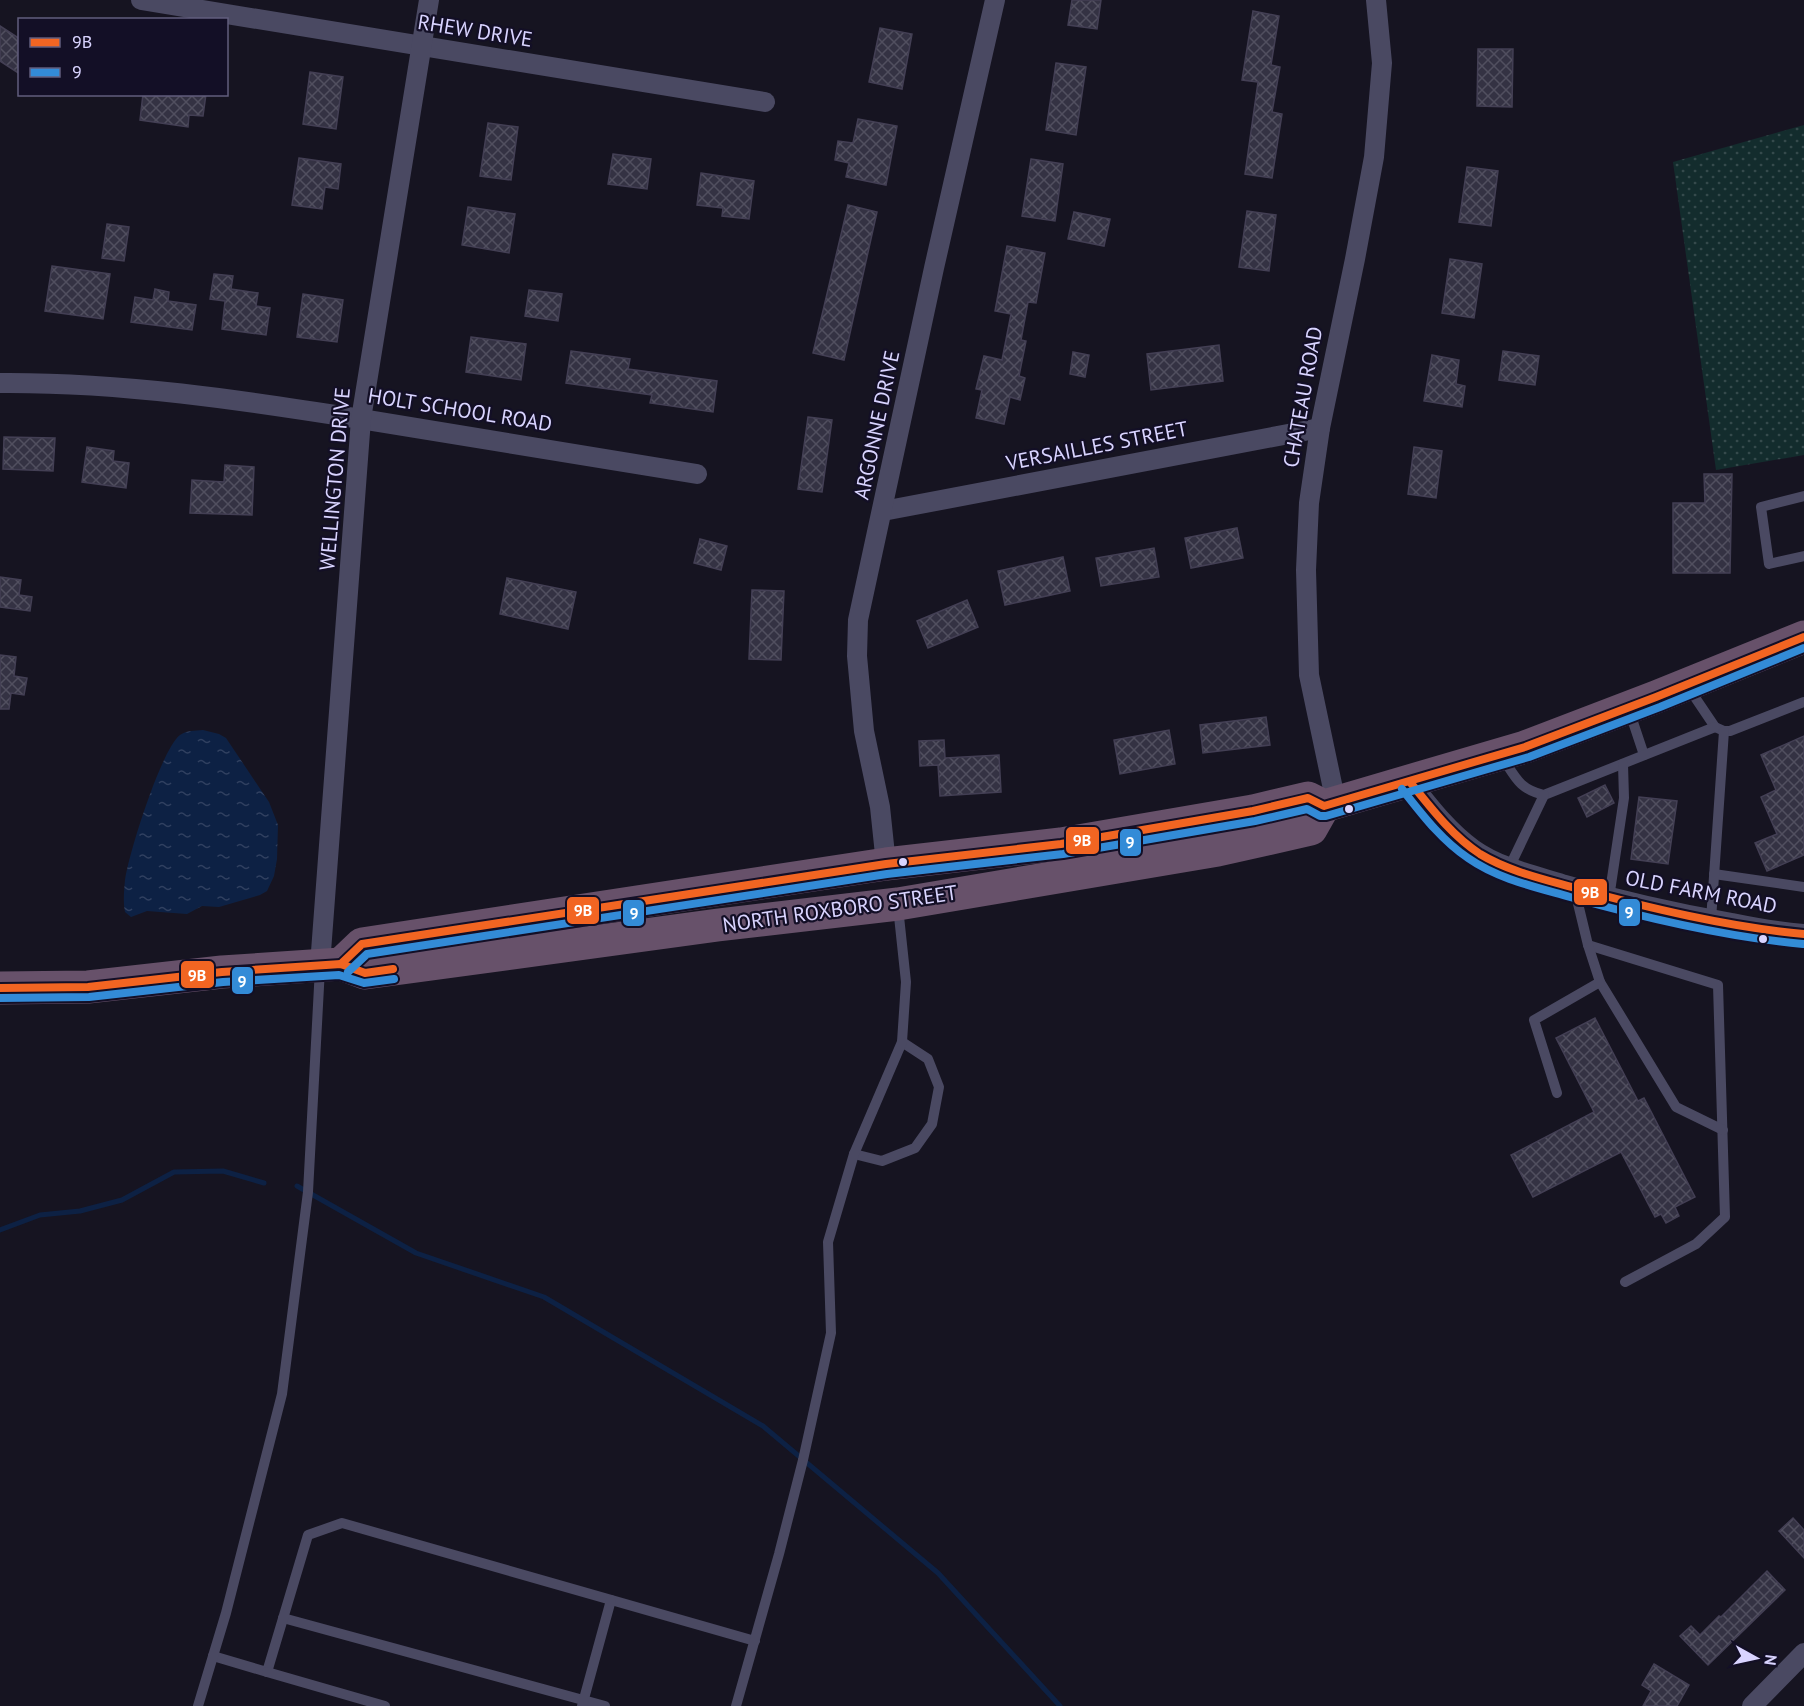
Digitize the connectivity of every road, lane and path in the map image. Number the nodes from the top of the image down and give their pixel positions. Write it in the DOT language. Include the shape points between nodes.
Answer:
graph roads {
  1 [pos="141,0"];
  2 [pos="429,0"];
  3 [pos="995,0"];
  4 [pos="1376,0"];
  5 [pos="422,46"];
  6 [pos="765,102"];
  7 [pos="0,383"];
  8 [pos="361,419"];
  9 [pos="1320,428"];
  10 [pos="697,474"];
  11 [pos="1804,496"];
  12 [pos="883,511"];
  13 [pos="1804,556"];
  14 [pos="1804,637"];
  15 [pos="1687,684"];
  16 [pos="1804,702"];
  17 [pos="1628,707"];
  18 [pos="1719,729"];
  19 [pos="1501,754"];
  20 [pos="1644,755"];
  21 [pos="1623,764"];
  22 [pos="1410,782"];
  23 [pos="1544,795"];
  24 [pos="1330,804"];
  25 [pos="1061,844"];
  26 [pos="886,864"];
  27 [pos="1510,866"];
  28 [pos="1714,874"];
  29 [pos="1574,887"];
  30 [pos="1804,887"];
  31 [pos="1609,898"];
  32 [pos="898,904"];
  33 [pos="1711,920"];
  34 [pos="718,925"];
  35 [pos="1804,934"];
  36 [pos="1588,945"];
  37 [pos="331,964"];
  38 [pos="1600,982"];
  39 [pos="0,987"];
  40 [pos="902,1042"];
  41 [pos="1557,1093"];
  42 [pos="1723,1130"];
  43 [pos="854,1154"];
  44 [pos="1625,1282"];
  45 [pos="611,1600"];
  46 [pos="283,1618"];
  47 [pos="754,1641"];
  48 [pos="1804,1653"];
  49 [pos="213,1656"];
  50 [pos="267,1672"];
  51 [pos="583,1703"];
  52 [pos="198,1706"];
  53 [pos="385,1706"];
  54 [pos="605,1706"];
  55 [pos="736,1706"];
  56 [pos="1752,1706"];
  1 -- 5 [label="street, RHEW DRIVE"];
  2 -- 5 [label="street, WELLINGTON DRIVE"];
  3 -- 12 [label="street, ARGONNE DRIVE"];
  4 -- 9 [label="street, CHATEAU ROAD" via="1382,63 1374,157"];
  5 -- 6 [label="street, RHEW DRIVE"];
  5 -- 8 [label="street, WELLINGTON DRIVE"];
  7 -- 8 [label="street, HOLT SCHOOL ROAD" via="194,394"];
  8 -- 10 [label="street, HOLT SCHOOL ROAD"];
  8 -- 37 [label="street, WELLINGTON DRIVE"];
  9 -- 12 [label="street, VERSAILLES STREET"];
  9 -- 24 [label="street, CHATEAU ROAD" via="1309,503 1306,614 1309,675"];
  11 -- 13 [label="lane" via="1761,507 1769,564"];
  12 -- 26 [label="street, ARGONNE DRIVE" via="861,603 857,656 864,731 880,807"];
  14 -- 15 [label="highway, NORTH ROXBORO STREET"];
  15 -- 17 [label="highway, NORTH ROXBORO STREET"];
  15 -- 18 [label="lane"];
  16 -- 18 [label="lane" via="1730,731"];
  17 -- 19 [label="highway, NORTH ROXBORO STREET"];
  17 -- 20 [label="lane"];
  18 -- 20 [label="lane"];
  18 -- 28 [label="lane"];
  19 -- 22 [label="highway, NORTH ROXBORO STREET"];
  19 -- 23 [label="lane" via="1521,785"];
  20 -- 21 [label="lane"];
  21 -- 23 [label="lane"];
  21 -- 31 [label="lane" via="1624,798"];
  22 -- 24 [label="highway, NORTH ROXBORO STREET"];
  22 -- 27 [label="street, OLD FARM ROAD" via="1458,837 1474,850"];
  23 -- 27 [label="lane"];
  24 -- 25 [label="highway, NORTH ROXBORO STREET" via="1308,798"];
  24 -- 32 [label="highway, NORTH ROXBORO STREET" via="1311,829 1218,850"];
  25 -- 26 [label="highway, NORTH ROXBORO STREET"];
  25 -- 32 [label="highway" via="1029,863 918,881"];
  26 -- 34 [label="highway" via="875,886 730,909"];
  26 -- 37 [label="highway, NORTH ROXBORO STREET" via="362,944"];
  27 -- 29 [label="street, OLD FARM ROAD"];
  28 -- 30 [label="lane"];
  28 -- 33 [label="lane"];
  29 -- 31 [label="street, OLD FARM ROAD"];
  29 -- 36 [label="lane"];
  31 -- 33 [label="street, OLD FARM ROAD"];
  32 -- 34 [label="highway, NORTH ROXBORO STREET"];
  32 -- 40 [label="lane" via="906,982"];
  33 -- 35 [label="street, OLD FARM ROAD"];
  34 -- 37 [label="highway, NORTH ROXBORO STREET" via="365,973"];
  36 -- 38 [label="lane"];
  36 -- 42 [label="lane" via="1718,985"];
  37 -- 39 [label="highway, NORTH ROXBORO STREET" via="88,987"];
  37 -- 49 [label="lane" via="282,1394"];
  38 -- 41 [label="lane" via="1534,1020"];
  38 -- 42 [label="lane" via="1676,1107"];
  40 -- 43 [label="lane"];
  40 -- 43 [label="lane" via="928,1059 939,1087 932,1124 915,1148 882,1161"];
  42 -- 44 [label="lane" via="1725,1217 1696,1244"];
  43 -- 47 [label="lane" via="828,1242 831,1333 804,1460"];
  45 -- 46 [label="lane" via="342,1523 308,1535"];
  45 -- 47 [label="lane"];
  45 -- 51 [label="lane"];
  46 -- 50 [label="lane"];
  46 -- 51 [label="lane"];
  47 -- 55 [label="lane"];
  48 -- 56 [label="street"];
  49 -- 50 [label="lane"];
  49 -- 52 [label="lane"];
  50 -- 53 [label="lane"];
  51 -- 54 [label="lane"];
}
